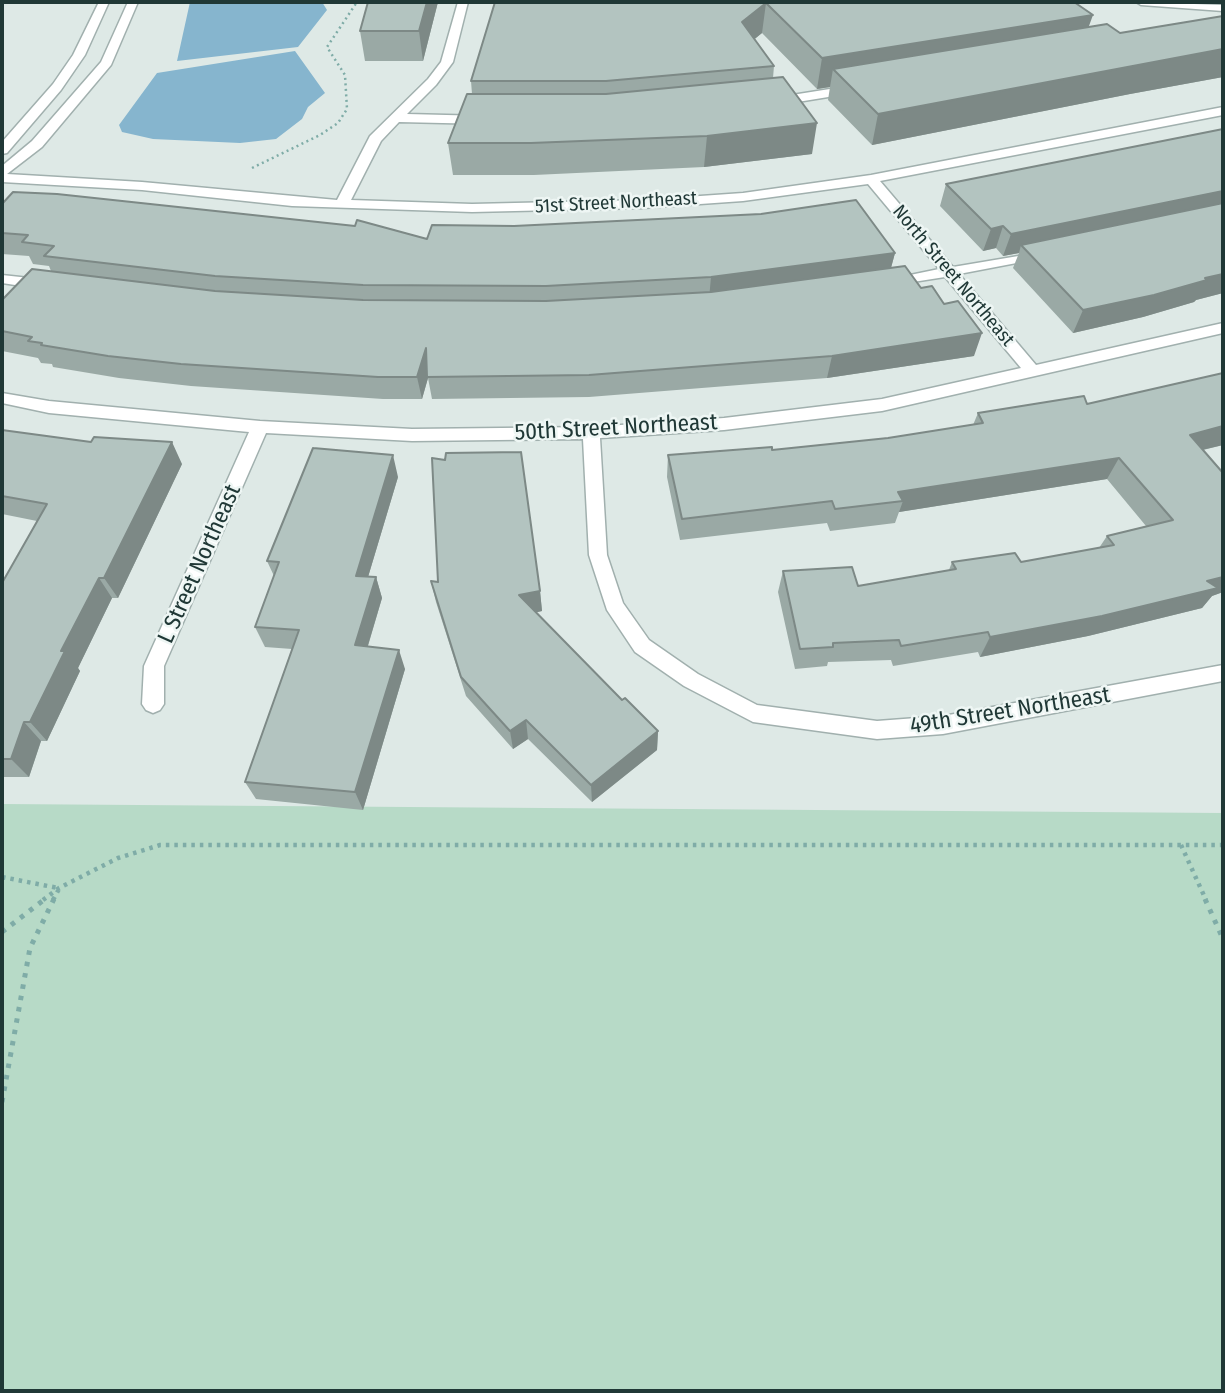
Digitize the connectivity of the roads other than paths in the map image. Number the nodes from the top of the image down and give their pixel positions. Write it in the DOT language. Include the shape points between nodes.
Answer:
graph roads {
  1 [pos="104,2"];
  2 [pos="133,2"];
  3 [pos="463,2"];
  4 [pos="1141,2"];
  5 [pos="1163,3"];
  6 [pos="1223,8"];
  7 [pos="1183,17"];
  8 [pos="866,88"];
  9 [pos="759,104"];
  10 [pos="1223,111"];
  11 [pos="393,118"];
  12 [pos="502,120"];
  13 [pos="2,150"];
  14 [pos="2,172"];
  15 [pos="2,178"];
  16 [pos="872,180"];
  17 [pos="342,204"];
  18 [pos="1059,251"];
  19 [pos="951,274"];
  20 [pos="2,279"];
  21 [pos="873,286"];
  22 [pos="71,287"];
  23 [pos="1223,328"];
  24 [pos="1034,373"];
  25 [pos="2,398"];
  26 [pos="260,427"];
  27 [pos="591,433"];
  28 [pos="1223,673"];
  29 [pos="153,704"];
  1 -- 13 [label="street" via="72,66"];
  2 -- 14 [label="street" via="107,62 88,88 37,144"];
  3 -- 11 [label="street" via="447,62"];
  4 -- 5 [label="street"];
  5 -- 6 [label="street"];
  5 -- 7 [label="street"];
  8 -- 9 [label="street"];
  10 -- 16 [label="street, 51st Street Northeast"];
  11 -- 12 [label="street"];
  11 -- 17 [label="street" via="375,139"];
  15 -- 17 [label="street, 51st Street Northeast"];
  16 -- 17 [label="street, 51st Street Northeast" via="643,204 472,208"];
  16 -- 19 [label="street, North Street Northeast"];
  18 -- 19 [label="street"];
  19 -- 21 [label="street"];
  19 -- 24 [label="street, North Street Northeast"];
  20 -- 22 [label="street"];
  23 -- 24 [label="street, 50th Street Northeast"];
  24 -- 27 [label="street, 50th Street Northeast" via="882,405 724,424"];
  25 -- 26 [label="street, 50th Street Northeast" via="48,407"];
  26 -- 27 [label="street, 50th Street Northeast" via="412,435"];
  26 -- 29 [label="street, L Street Northeast" via="154,666"];
  27 -- 28 [label="street, 49th Street Northeast" via="598,555 614,605 642,646 691,680 753,713 877,730 943,725"];
}
